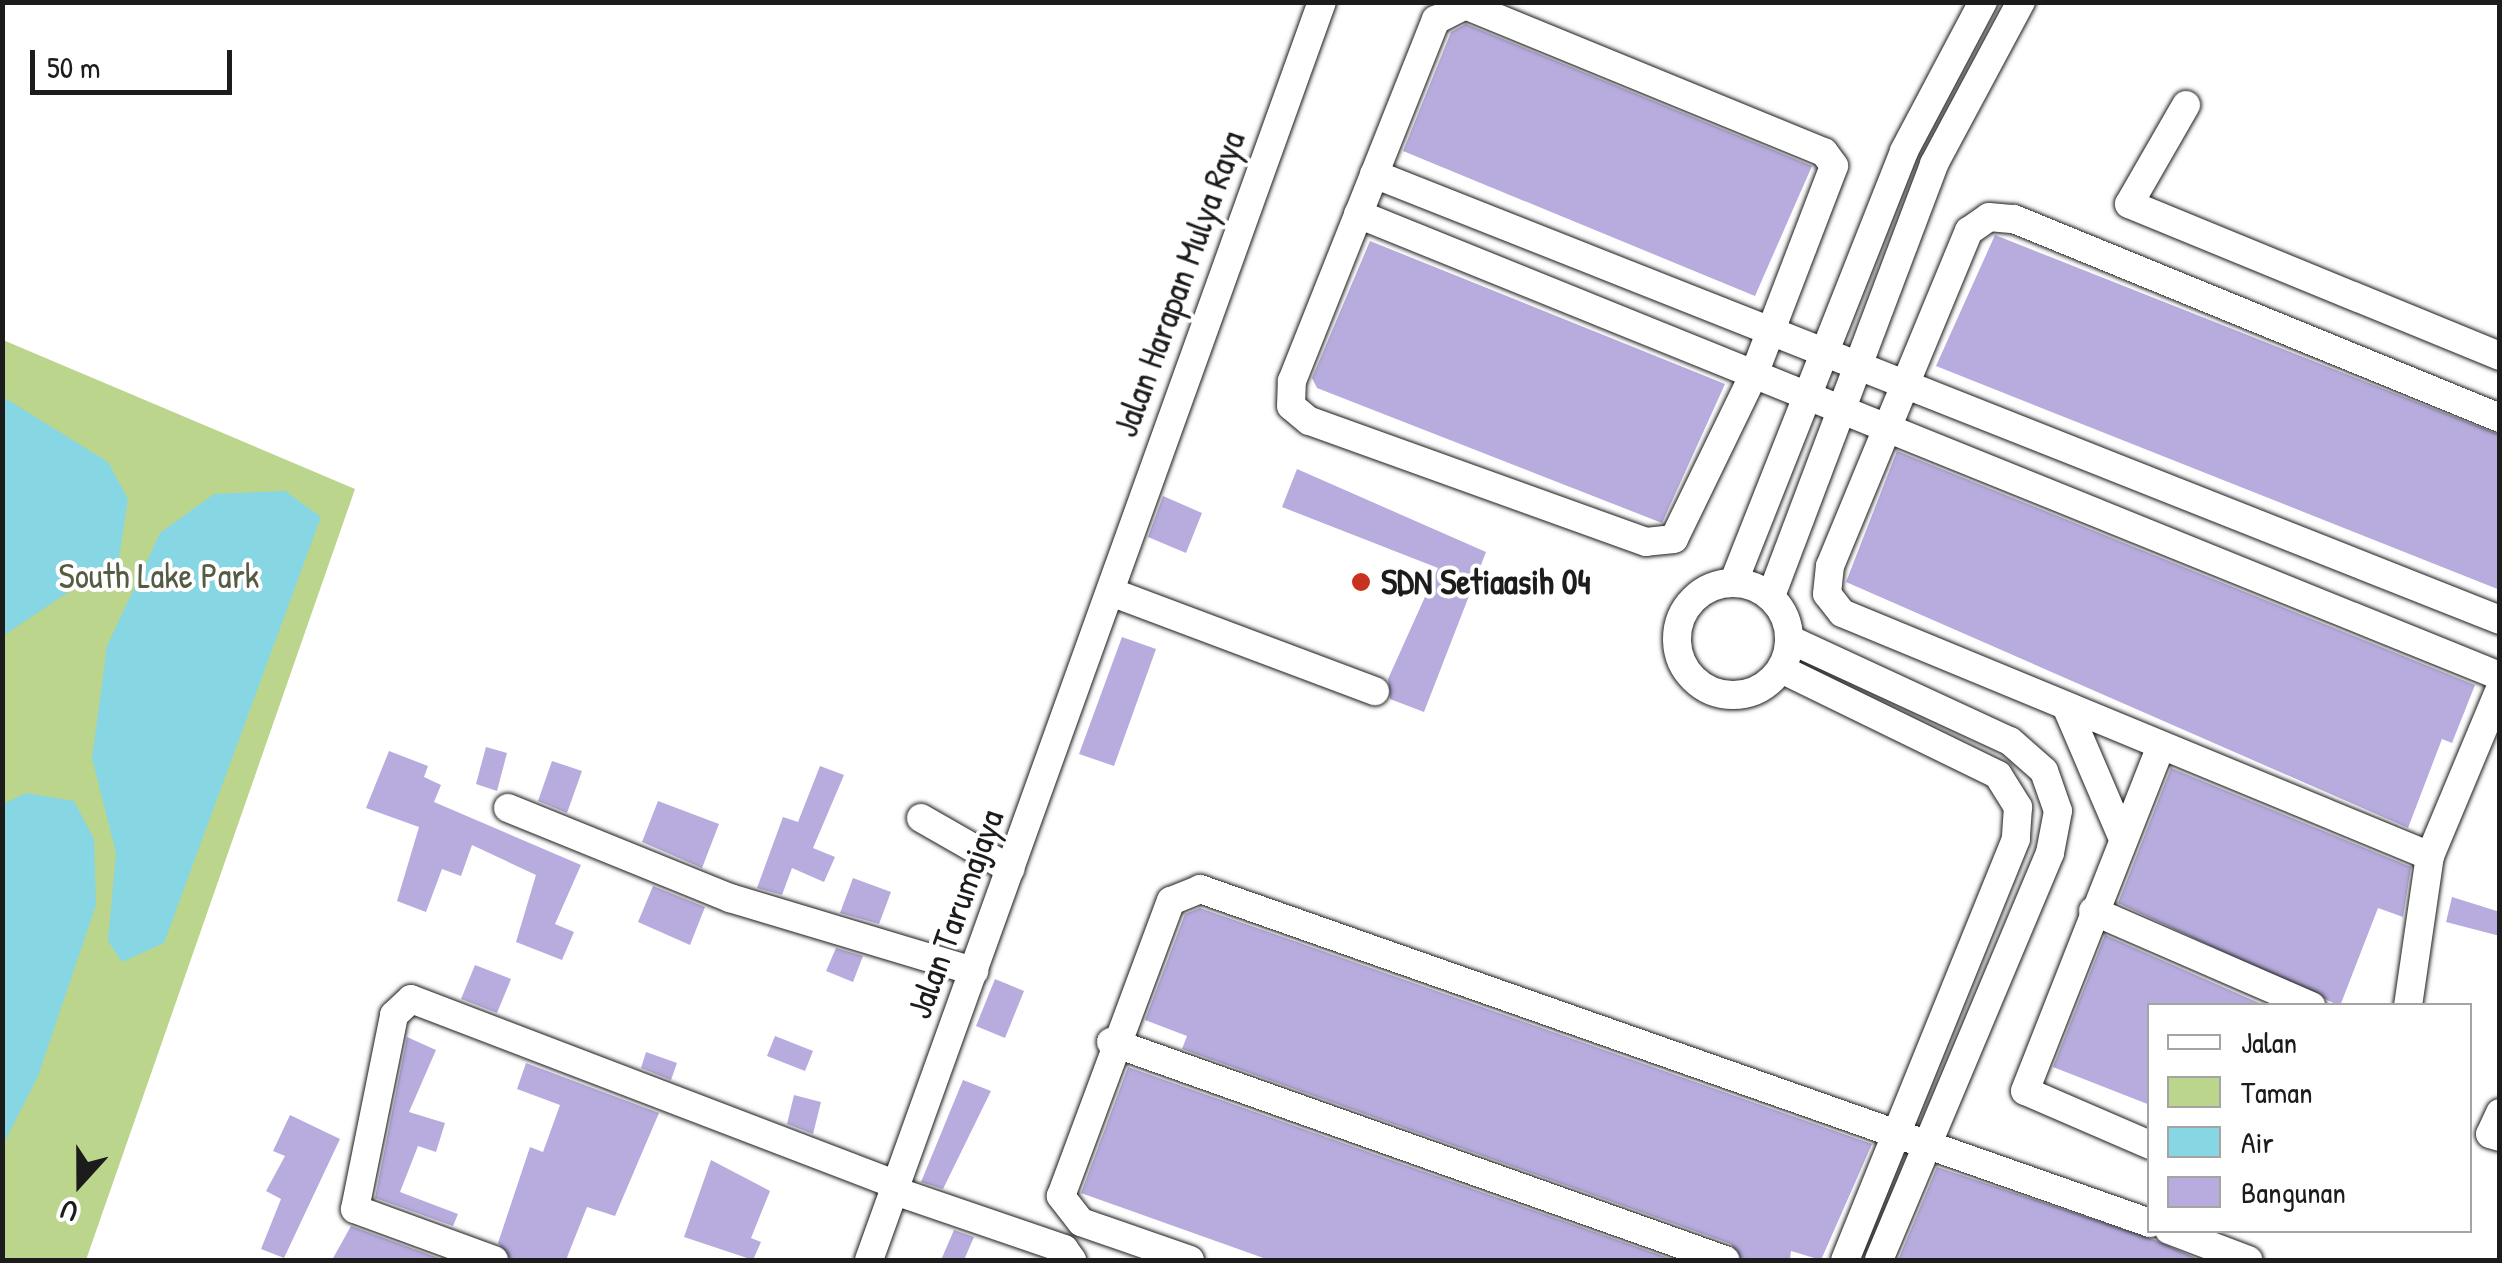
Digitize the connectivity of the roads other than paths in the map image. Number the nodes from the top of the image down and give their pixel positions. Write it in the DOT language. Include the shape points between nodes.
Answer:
graph roads {
  1 [pos="1322,2"];
  2 [pos="1982,2"];
  3 [pos="2021,2"];
  4 [pos="2186,105"];
  5 [pos="1904,151"];
  6 [pos="1934,164"];
  7 [pos="1374,174"];
  8 [pos="1358,214"];
  9 [pos="1770,334"];
  10 [pos="1821,354"];
  11 [pos="2500,356"];
  12 [pos="1854,368"];
  13 [pos="1754,374"];
  14 [pos="1904,388"];
  15 [pos="1804,395"];
  16 [pos="1838,408"];
  17 [pos="2500,418"];
  18 [pos="1887,428"];
  19 [pos="1734,581"];
  20 [pos="1111,592"];
  21 [pos="1772,596"];
  22 [pos="2500,620"];
  23 [pos="1792,640"];
  24 [pos="1782,670"];
  25 [pos="2500,676"];
  26 [pos="2500,690"];
  27 [pos="1375,691"];
  28 [pos="2066,706"];
  29 [pos="2161,746"];
  30 [pos="508,808"];
  31 [pos="921,818"];
  32 [pos="2123,839"];
  33 [pos="2430,856"];
  34 [pos="999,861"];
  35 [pos="2092,911"];
  36 [pos="968,970"];
  37 [pos="2304,1003"];
  38 [pos="2408,1003"];
  39 [pos="1111,1042"];
  40 [pos="1896,1130"];
  41 [pos="1929,1139"];
  42 [pos="2147,1144"];
  43 [pos="889,1183"];
  44 [pos="2147,1222"];
  45 [pos="2177,1233"];
  46 [pos="459,1254"];
  47 [pos="494,1260"];
  48 [pos="869,1260"];
  49 [pos="1072,1260"];
  50 [pos="1190,1260"];
  51 [pos="1725,1260"];
  52 [pos="1845,1260"];
  53 [pos="1879,1260"];
  54 [pos="2248,1260"];
  1 -- 20 [label="street, Jalan Harapan Mulya Raya"];
  2 -- 5 [label="street"];
  3 -- 6 [label="street"];
  4 -- 11 [label="street" via="2129,204"];
  5 -- 6 [label="street"];
  5 -- 10 [label="street"];
  6 -- 12 [label="street"];
  7 -- 8 [label="street"];
  7 -- 9 [label="street"];
  7 -- 9 [label="street" via="1436,20 1464,5 1824,152 1832,185"];
  8 -- 13 [label="street"];
  8 -- 13 [label="street" via="1292,380 1291,406 1309,422 1646,542 1674,539"];
  9 -- 10 [label="street"];
  9 -- 13 [label="street"];
  10 -- 12 [label="street"];
  10 -- 15 [label="street"];
  12 -- 14 [label="street"];
  12 -- 16 [label="street"];
  13 -- 15 [label="street"];
  14 -- 17 [label="street" via="1969,231 1988,216 2014,218"];
  14 -- 18 [label="street"];
  14 -- 22 [label="street"];
  15 -- 16 [label="street"];
  15 -- 19 [label="street"];
  16 -- 18 [label="street"];
  16 -- 21 [label="street"];
  18 -- 25 [label="street"];
  18 -- 28 [label="street" via="1827,594 1842,613"];
  19 -- 21 [label="street"];
  19 -- 24 [label="street" via="1696,593 1675,627 1681,667 1724,694 1751,695"];
  20 -- 27 [label="street"];
  20 -- 34 [label="street, Jalan Tarumajaya"];
  21 -- 23 [label="street"];
  23 -- 24 [label="street"];
  23 -- 41 [label="street" via="2010,740 2044,771 2058,811 2050,853"];
  24 -- 40 [label="street" via="1998,775 2018,808 2016,839"];
  26 -- 33 [label="street"];
  28 -- 29 [label="street"];
  28 -- 32 [label="street"];
  29 -- 32 [label="street"];
  29 -- 33 [label="street"];
  30 -- 36 [label="street" via="730,898"];
  31 -- 34 [label="street"];
  32 -- 35 [label="street"];
  33 -- 38 [label="street"];
  34 -- 36 [label="street, Jalan Tarumajaya"];
  35 -- 37 [label="street"];
  35 -- 42 [label="street" via="2025,1090"];
  36 -- 43 [label="street, Jalan Tarumajaya"];
  39 -- 40 [label="street" via="1171,900 1200,889"];
  39 -- 50 [label="street" via="1061,1196 1081,1222"];
  39 -- 51 [label="street"];
  40 -- 41 [label="street"];
  40 -- 52 [label="street"];
  41 -- 44 [label="street"];
  41 -- 53 [label="street"];
  43 -- 46 [label="street" via="411,999 394,1015 352,1198 364,1216"];
  43 -- 48 [label="street, Jalan Tarumajaya"];
  43 -- 49 [label="street" via="1064,1249"];
  45 -- 54 [label="street"];
  46 -- 47 [label="street"];
}
